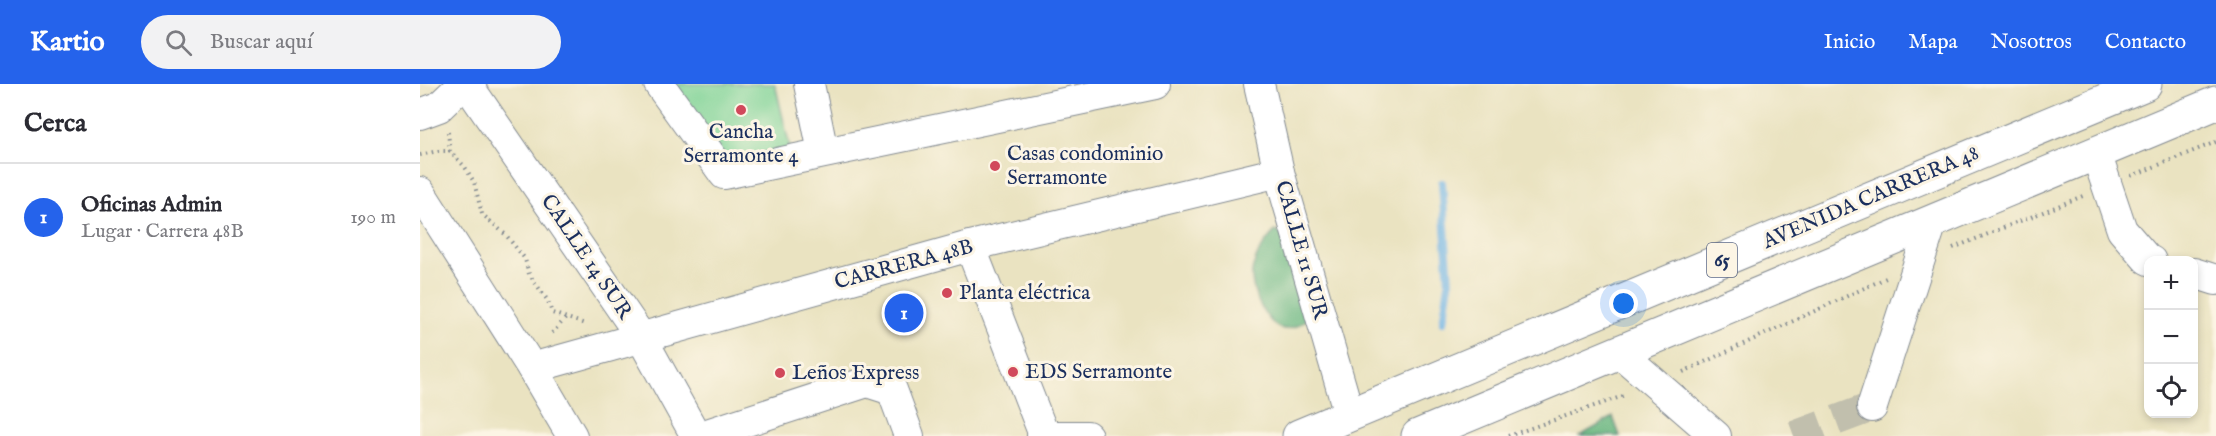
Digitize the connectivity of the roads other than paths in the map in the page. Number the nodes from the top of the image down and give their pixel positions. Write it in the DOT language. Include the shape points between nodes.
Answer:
graph roads {
  1 [pos="465,84"];
  2 [pos="660,84"];
  3 [pos="809,84"];
  4 [pos="1155,84"];
  5 [pos="1259,84"];
  6 [pos="2145,84"];
  7 [pos="2216,103"];
  8 [pos="420,114"];
  9 [pos="823,152"];
  10 [pos="2096,153"];
  11 [pos="1279,172"];
  12 [pos="420,192"];
  13 [pos="1932,222"];
  14 [pos="970,246"];
  15 [pos="2144,256"];
  16 [pos="2198,275"];
  17 [pos="2216,280"];
  18 [pos="641,337"];
  19 [pos="1619,352"];
  20 [pos="532,368"];
  21 [pos="1872,407"];
  22 [pos="1349,414"];
  23 [pos="572,436"];
  24 [pos="696,436"];
  25 [pos="701,436"];
  26 [pos="909,436"];
  27 [pos="1043,436"];
  28 [pos="1087,436"];
  29 [pos="1299,436"];
  30 [pos="1418,436"];
  31 [pos="1716,436"];
  1 -- 8 [label="street" via="439,107"];
  1 -- 18 [label="street, CALLE 14 SUR"];
  2 -- 9 [label="street" via="724,174"];
  3 -- 9 [label="street"];
  4 -- 9 [label="street"];
  5 -- 11 [label="street, CALLE 11 SUR"];
  6 -- 22 [label="main road, AVENIDA CARRERA 48 / 65"];
  7 -- 10 [label="main road, 65"];
  10 -- 13 [label="main road, 65"];
  10 -- 15 [label="street" via="2122,230"];
  11 -- 14 [label="street, CARRERA 48B"];
  11 -- 22 [label="street, CALLE 11 SUR"];
  12 -- 20 [label="street"];
  13 -- 19 [label="main road, 65"];
  13 -- 21 [label="street"];
  14 -- 18 [label="street, CARRERA 48B"];
  14 -- 27 [label="street"];
  16 -- 17 [label="street"];
  18 -- 20 [label="street, CARRERA 48B"];
  18 -- 24 [label="street, CALLE 14 SUR"];
  19 -- 30 [label="main road, 65"];
  19 -- 31 [label="street"];
  20 -- 23 [label="street"];
  22 -- 29 [label="main road, AVENIDA CARRERA 48 / 65"];
  25 -- 26 [label="street" via="867,382 892,390"];
  27 -- 28 [label="street"];
}
